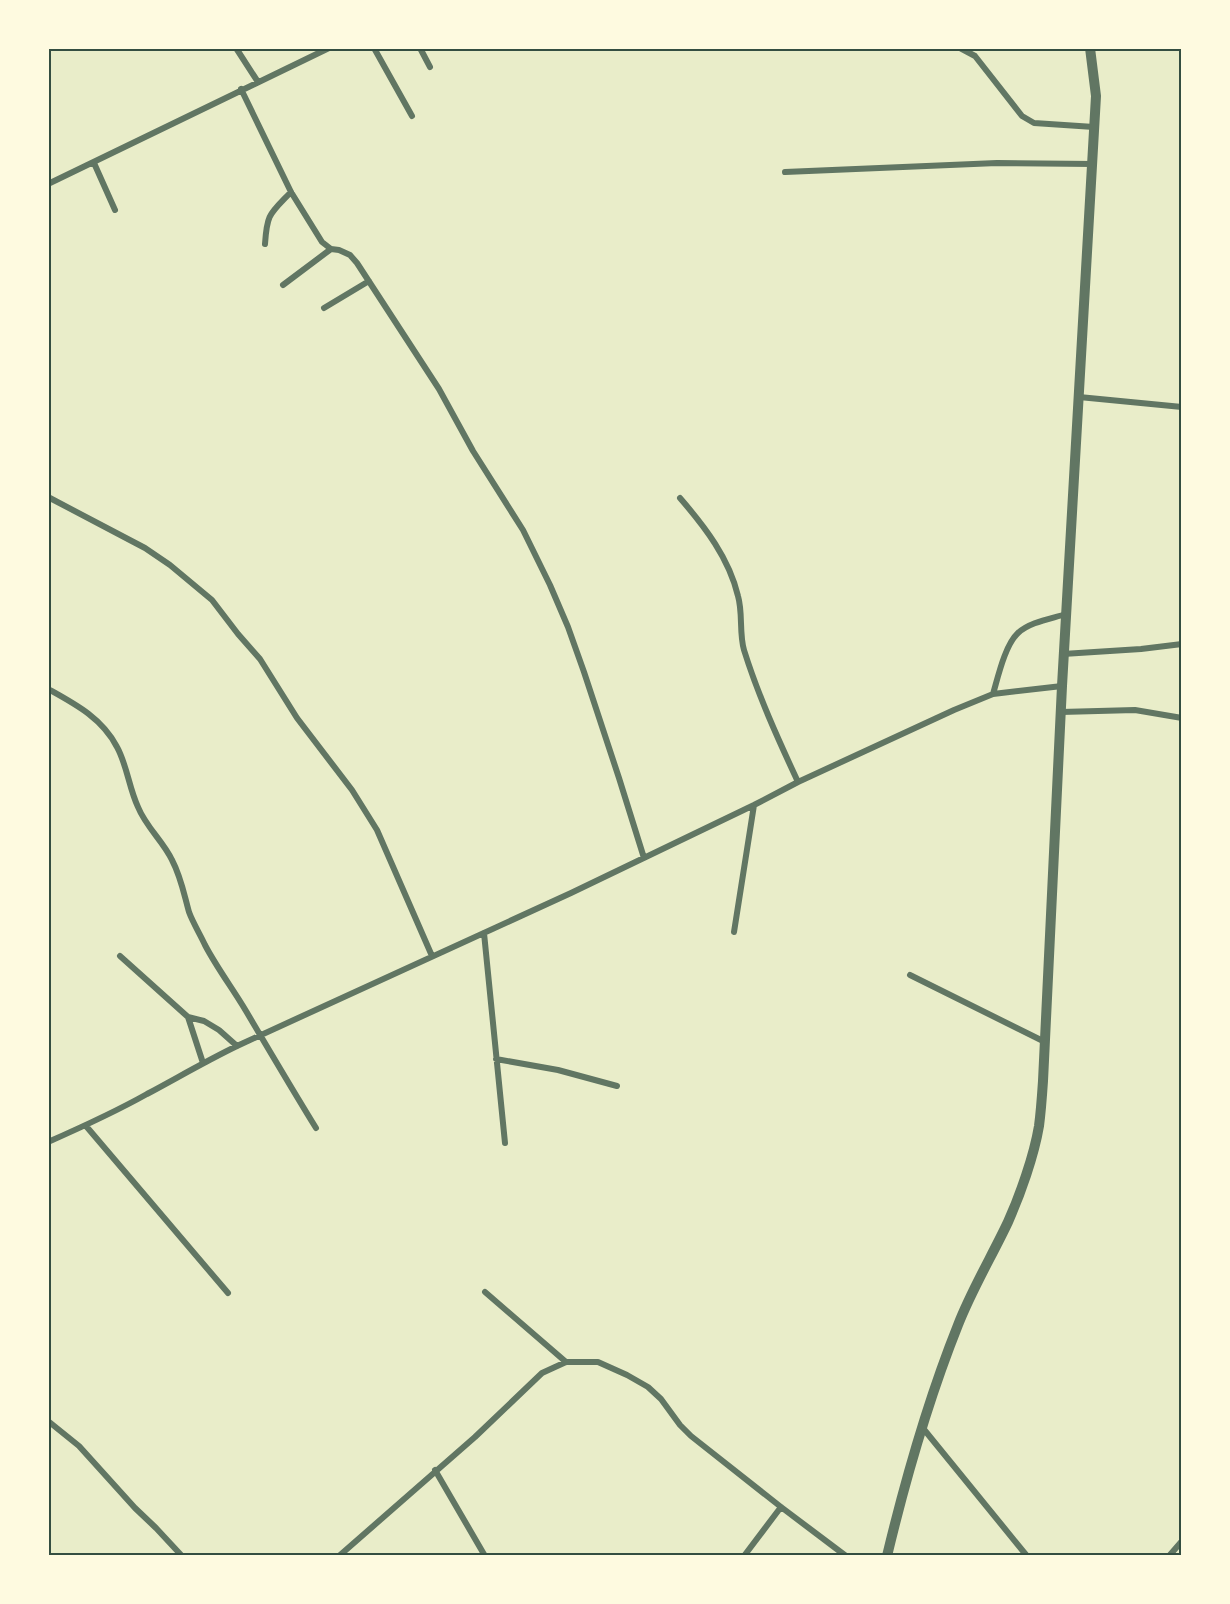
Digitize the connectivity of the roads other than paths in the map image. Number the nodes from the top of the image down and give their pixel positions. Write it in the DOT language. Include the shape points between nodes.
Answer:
graph roads {
  1 [pos="236,48"];
  2 [pos="329,48"];
  3 [pos="374,48"];
  4 [pos="420,48"];
  5 [pos="960,48"];
  6 [pos="1090,48"];
  7 [pos="429,67"];
  8 [pos="258,82"];
  9 [pos="242,89"];
  10 [pos="412,116"];
  11 [pos="1094,127"];
  12 [pos="94,163"];
  13 [pos="1092,164"];
  14 [pos="785,172"];
  15 [pos="48,184"];
  16 [pos="291,192"];
  17 [pos="115,210"];
  18 [pos="265,244"];
  19 [pos="331,249"];
  20 [pos="369,281"];
  21 [pos="283,285"];
  22 [pos="324,308"];
  23 [pos="1079,397"];
  24 [pos="1182,407"];
  25 [pos="48,496"];
  26 [pos="680,498"];
  27 [pos="1066,614"];
  28 [pos="1182,644"];
  29 [pos="1064,654"];
  30 [pos="1062,686"];
  31 [pos="48,690"];
  32 [pos="993,694"];
  33 [pos="1060,712"];
  34 [pos="1182,718"];
  35 [pos="798,782"];
  36 [pos="754,805"];
  37 [pos="644,858"];
  38 [pos="734,932"];
  39 [pos="484,933"];
  40 [pos="120,956"];
  41 [pos="432,956"];
  42 [pos="910,975"];
  43 [pos="188,1017"];
  44 [pos="259,1036"];
  45 [pos="1045,1043"];
  46 [pos="237,1046"];
  47 [pos="496,1059"];
  48 [pos="203,1063"];
  49 [pos="617,1086"];
  50 [pos="86,1126"];
  51 [pos="316,1128"];
  52 [pos="48,1142"];
  53 [pos="505,1143"];
  54 [pos="485,1292"];
  55 [pos="228,1293"];
  56 [pos="566,1362"];
  57 [pos="48,1421"];
  58 [pos="922,1427"];
  59 [pos="435,1470"];
  60 [pos="781,1507"];
  61 [pos="1182,1540"];
  62 [pos="182,1556"];
  63 [pos="339,1556"];
  64 [pos="485,1556"];
  65 [pos="744,1556"];
  66 [pos="846,1556"];
  67 [pos="887,1556"];
  68 [pos="1027,1556"];
  69 [pos="1169,1556"];
  1 -- 8 [label="street"];
  2 -- 8 [label="street"];
  3 -- 10 [label="street"];
  4 -- 7 [label="street"];
  5 -- 11 [label="street" via="975,56 1022,116 1034,123"];
  6 -- 11 [label="street" via="1096,96"];
  8 -- 9 [label="street"];
  9 -- 12 [label="street"];
  9 -- 16 [label="street"];
  11 -- 13 [label="street"];
  12 -- 15 [label="street"];
  12 -- 17 [label="street"];
  13 -- 14 [label="street" via="997,163"];
  13 -- 23 [label="street"];
  16 -- 18 [label="street" via="267,220"];
  16 -- 19 [label="street" via="322,242"];
  19 -- 20 [label="street" via="350,255"];
  19 -- 21 [label="street"];
  20 -- 22 [label="street"];
  20 -- 37 [label="street" via="523,530 550,585 584,672"];
  23 -- 24 [label="street"];
  23 -- 27 [label="street"];
  25 -- 41 [label="street" via="145,548 212,600 260,658 297,718 377,830"];
  26 -- 35 [label="street" via="701,521 730,574 739,597 743,648"];
  27 -- 29 [label="street"];
  27 -- 32 [label="street" via="1016,634"];
  28 -- 29 [label="street"];
  29 -- 30 [label="street"];
  30 -- 32 [label="street"];
  30 -- 33 [label="street"];
  31 -- 44 [label="street" via="86,711 117,747 138,807 174,862 190,914"];
  32 -- 35 [label="street"];
  33 -- 34 [label="street" via="1135,710"];
  33 -- 45 [label="street"];
  35 -- 36 [label="street"];
  36 -- 37 [label="street"];
  36 -- 38 [label="street"];
  37 -- 39 [label="street"];
  39 -- 41 [label="street"];
  39 -- 47 [label="street"];
  40 -- 43 [label="street"];
  41 -- 44 [label="street"];
  42 -- 45 [label="street"];
  43 -- 46 [label="street" via="204,1021"];
  43 -- 48 [label="street"];
  44 -- 46 [label="street"];
  44 -- 51 [label="street"];
  45 -- 58 [label="street" via="1039,1126 1027,1170 1009,1220 959,1322"];
  46 -- 48 [label="street"];
  47 -- 49 [label="street"];
  47 -- 53 [label="street"];
  48 -- 50 [label="street"];
  50 -- 52 [label="street"];
  50 -- 55 [label="street"];
  54 -- 56 [label="street"];
  56 -- 59 [label="street" via="542,1373"];
  56 -- 60 [label="street" via="598,1362 648,1387 692,1436"];
  57 -- 62 [label="street" via="79,1446"];
  58 -- 67 [label="street"];
  58 -- 68 [label="street"];
  59 -- 63 [label="street"];
  59 -- 64 [label="street"];
  60 -- 65 [label="street"];
  60 -- 66 [label="street"];
  61 -- 69 [label="street"];
}
